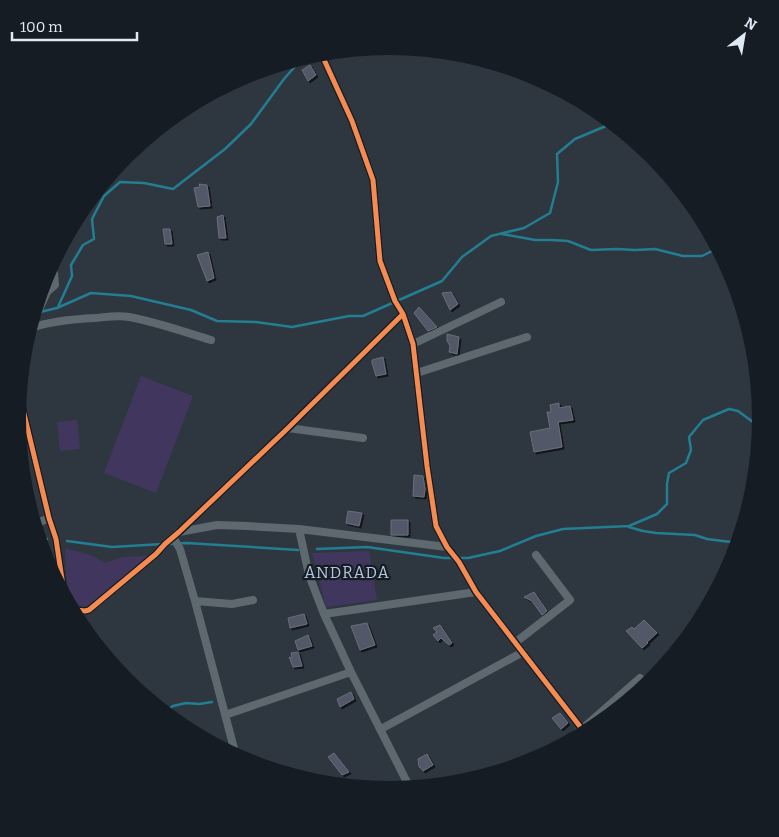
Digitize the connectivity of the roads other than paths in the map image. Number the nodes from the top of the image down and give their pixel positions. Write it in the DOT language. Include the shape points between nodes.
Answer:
graph roads {
  1 [pos="325,61"];
  2 [pos="54,278"];
  3 [pos="51,289"];
  4 [pos="501,302"];
  5 [pos="402,314"];
  6 [pos="39,326"];
  7 [pos="527,337"];
  8 [pos="211,340"];
  9 [pos="413,344"];
  10 [pos="417,374"];
  11 [pos="26,423"];
  12 [pos="288,428"];
  13 [pos="363,438"];
  14 [pos="49,518"];
  15 [pos="42,521"];
  16 [pos="299,529"];
  17 [pos="176,535"];
  18 [pos="449,550"];
  19 [pos="536,555"];
  20 [pos="60,571"];
  21 [pos="476,592"];
  22 [pos="253,600"];
  23 [pos="195,601"];
  24 [pos="81,611"];
  25 [pos="324,614"];
  26 [pos="516,642"];
  27 [pos="523,652"];
  28 [pos="351,672"];
  29 [pos="641,680"];
  30 [pos="225,715"];
  31 [pos="596,718"];
  32 [pos="580,728"];
  33 [pos="381,729"];
  34 [pos="233,746"];
  35 [pos="407,781"];
  1 -- 5 [label="street" via="352,121 373,180 380,261"];
  2 -- 3 [label="street" via="55,285"];
  4 -- 9 [label="street"];
  5 -- 9 [label="street"];
  5 -- 12 [label="street"];
  6 -- 8 [label="street" via="128,317"];
  7 -- 10 [label="street"];
  9 -- 10 [label="street"];
  10 -- 18 [label="street" via="436,526"];
  11 -- 14 [label="street"];
  12 -- 13 [label="street"];
  12 -- 17 [label="street"];
  14 -- 15 [label="street"];
  14 -- 20 [label="street" via="56,539"];
  16 -- 17 [label="street" via="217,526"];
  16 -- 18 [label="street" via="428,544"];
  16 -- 25 [label="street" via="309,576"];
  17 -- 23 [label="street"];
  17 -- 24 [label="street" via="90,610"];
  18 -- 21 [label="street"];
  19 -- 26 [label="street" via="570,600"];
  21 -- 25 [label="street"];
  21 -- 26 [label="street"];
  22 -- 23 [label="street" via="232,604"];
  23 -- 30 [label="street"];
  25 -- 28 [label="street"];
  26 -- 27 [label="street"];
  27 -- 32 [label="street"];
  27 -- 33 [label="street"];
  28 -- 30 [label="street"];
  28 -- 33 [label="street"];
  29 -- 31 [label="street"];
  30 -- 34 [label="street"];
  33 -- 35 [label="street"];
}
